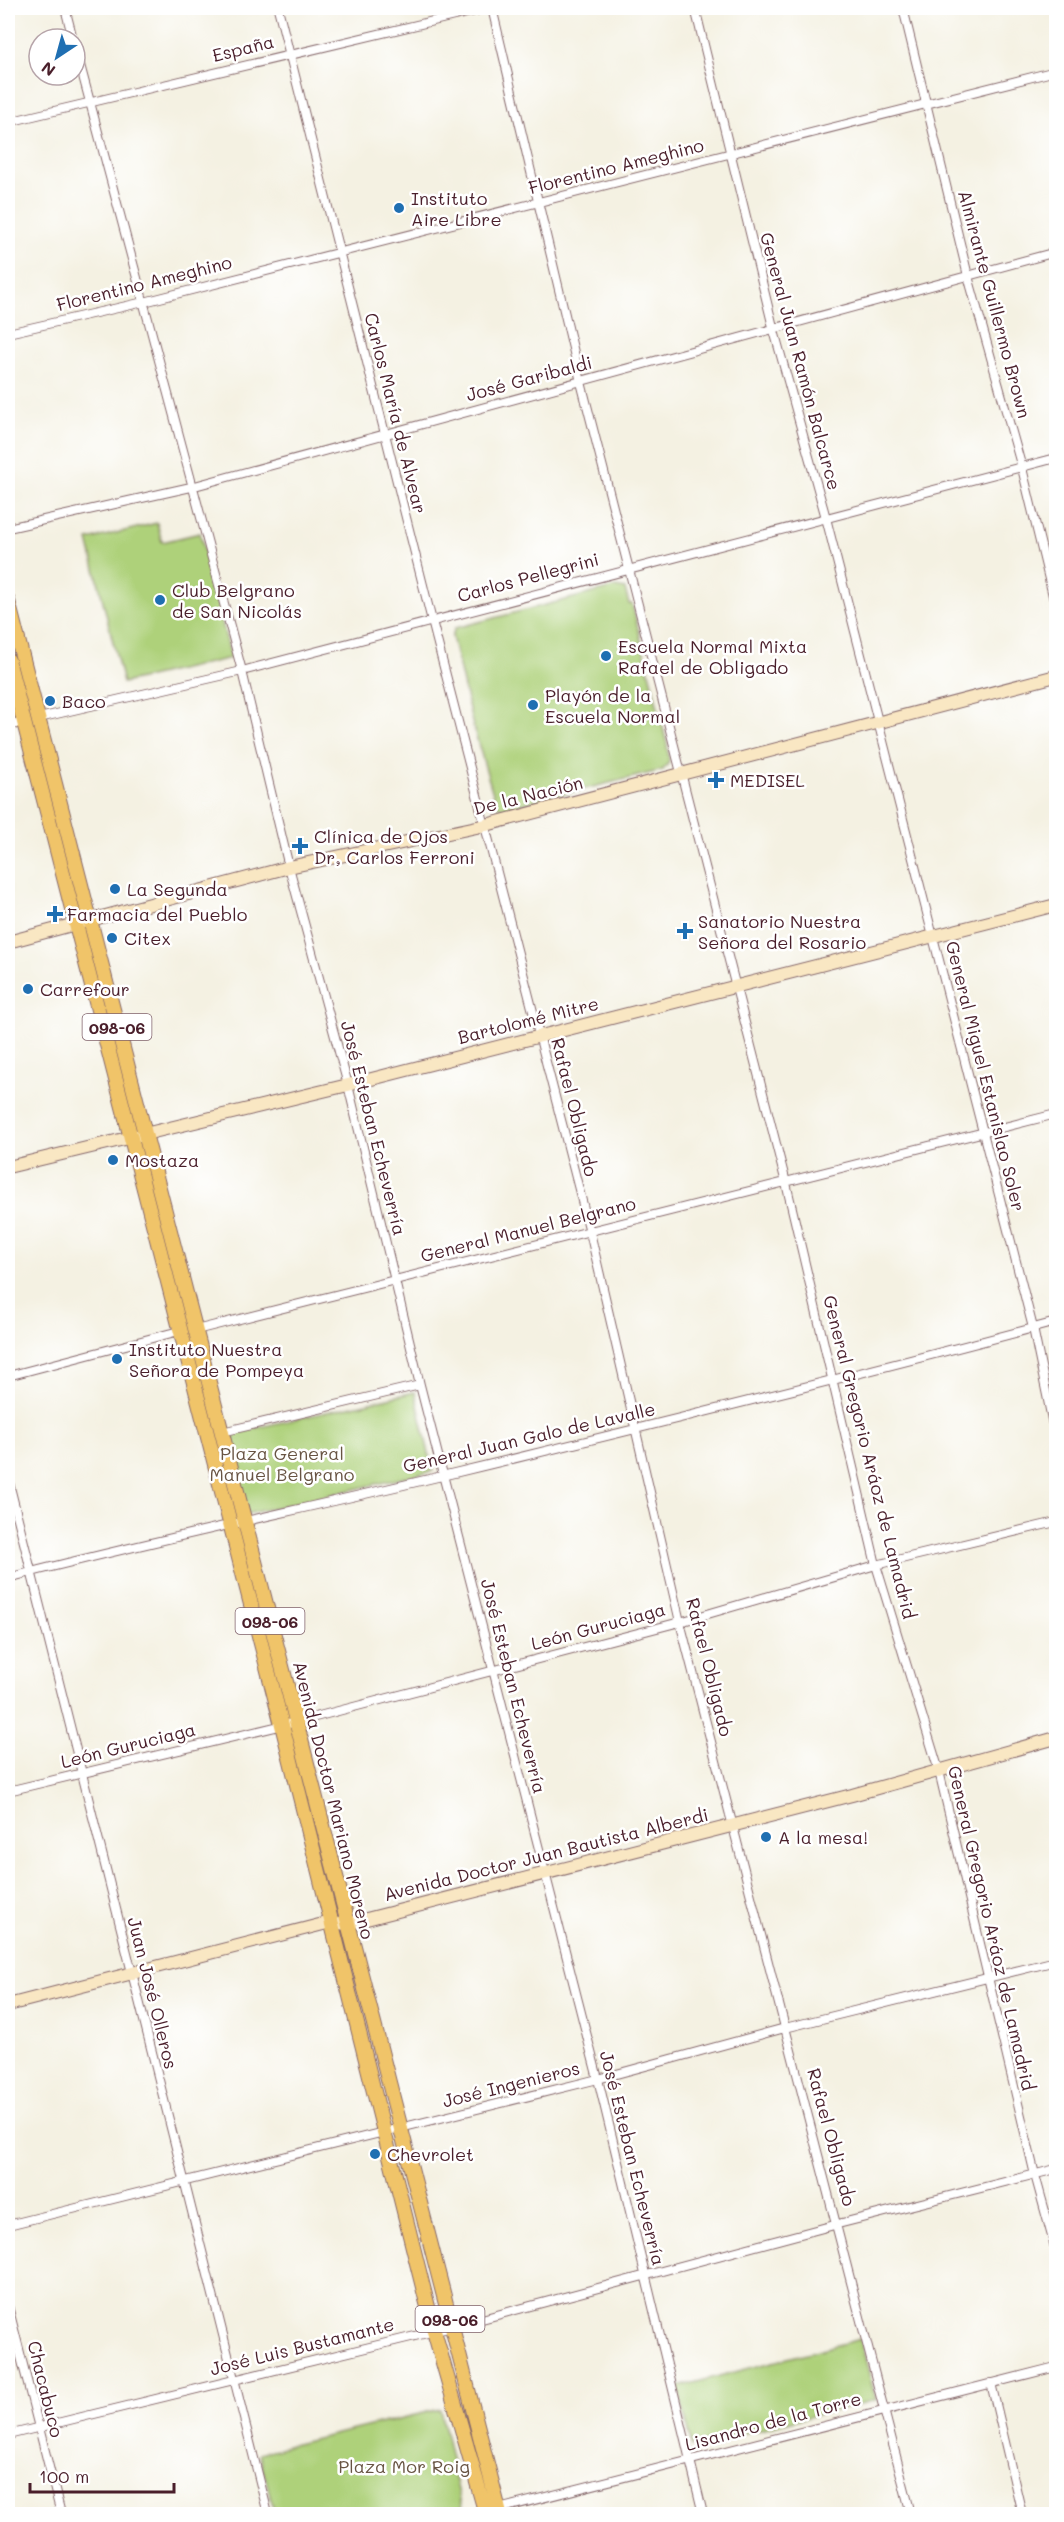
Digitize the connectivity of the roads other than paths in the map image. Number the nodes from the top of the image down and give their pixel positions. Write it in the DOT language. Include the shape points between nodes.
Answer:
graph roads {
  1 [pos="65,8"];
  2 [pos="278,8"];
  3 [pos="488,8"];
  4 [pos="492,8"];
  5 [pos="695,8"];
  6 [pos="903,8"];
  7 [pos="70,27"];
  8 [pos="290,54"];
  9 [pos="1056,71"];
  10 [pos="86,87"];
  11 [pos="90,102"];
  12 [pos="926,104"];
  13 [pos="8,122"];
  14 [pos="731,154"];
  15 [pos="538,203"];
  16 [pos="338,252"];
  17 [pos="1056,252"];
  18 [pos="968,276"];
  19 [pos="144,302"];
  20 [pos="773,327"];
  21 [pos="8,333"];
  22 [pos="581,381"];
  23 [pos="385,434"];
  24 [pos="1056,458"];
  25 [pos="1022,468"];
  26 [pos="191,487"];
  27 [pos="826,518"];
  28 [pos="8,528"];
  29 [pos="629,569"];
  30 [pos="8,601"];
  31 [pos="1056,608"];
  32 [pos="432,621"];
  33 [pos="8,660"];
  34 [pos="242,671"];
  35 [pos="1056,676"];
  36 [pos="39,718"];
  37 [pos="24,722"];
  38 [pos="877,723"];
  39 [pos="8,726"];
  40 [pos="682,774"];
  41 [pos="486,825"];
  42 [pos="289,867"];
  43 [pos="1056,905"];
  44 [pos="90,920"];
  45 [pos="75,924"];
  46 [pos="933,937"];
  47 [pos="8,942"];
  48 [pos="736,987"];
  49 [pos="540,1036"];
  50 [pos="348,1085"];
  51 [pos="1056,1114"];
  52 [pos="983,1133"];
  53 [pos="144,1135"];
  54 [pos="129,1136"];
  55 [pos="8,1167"];
  56 [pos="786,1184"];
  57 [pos="590,1232"];
  58 [pos="394,1281"];
  59 [pos="1056,1322"];
  60 [pos="1033,1328"];
  61 [pos="196,1330"];
  62 [pos="179,1331"];
  63 [pos="8,1376"];
  64 [pos="833,1379"];
  65 [pos="420,1385"];
  66 [pos="637,1428"];
  67 [pos="222,1432"];
  68 [pos="1056,1438"];
  69 [pos="443,1476"];
  70 [pos="8,1479"];
  71 [pos="243,1520"];
  72 [pos="1056,1522"];
  73 [pos="228,1524"];
  74 [pos="876,1565"];
  75 [pos="31,1572"];
  76 [pos="8,1578"];
  77 [pos="681,1622"];
  78 [pos="493,1671"];
  79 [pos="296,1722"];
  80 [pos="282,1725"];
  81 [pos="1056,1738"];
  82 [pos="939,1771"];
  83 [pos="81,1774"];
  84 [pos="8,1791"];
  85 [pos="733,1825"];
  86 [pos="544,1872"];
  87 [pos="331,1922"];
  88 [pos="347,1924"];
  89 [pos="1056,1961"];
  90 [pos="131,1972"];
  91 [pos="987,1979"];
  92 [pos="8,2005"];
  93 [pos="785,2028"];
  94 [pos="598,2079"];
  95 [pos="400,2129"];
  96 [pos="384,2132"];
  97 [pos="1056,2169"];
  98 [pos="1035,2175"];
  99 [pos="182,2181"];
  100 [pos="838,2224"];
  101 [pos="8,2225"];
  102 [pos="1056,2252"];
  103 [pos="644,2275"];
  104 [pos="8,2306"];
  105 [pos="452,2327"];
  106 [pos="434,2331"];
  107 [pos="1056,2367"];
  108 [pos="234,2380"];
  109 [pos="991,2383"];
  110 [pos="885,2408"];
  111 [pos="39,2428"];
  112 [pos="8,2435"];
  113 [pos="690,2460"];
  114 [pos="495,2513"];
  115 [pos="61,2514"];
  116 [pos="268,2514"];
  117 [pos="703,2514"];
  118 [pos="911,2514"];
  119 [pos="1022,2514"];
  1 -- 7 [label="street"];
  2 -- 8 [label="street, Carlos María de Alvear"];
  3 -- 8 [label="street, España"];
  4 -- 15 [label="street, General Gregorio Aráoz de Lamadrid"];
  5 -- 14 [label="street, General Juan Ramón Balcarce"];
  6 -- 12 [label="street, Almirante Guillermo Brown"];
  8 -- 11 [label="street, España"];
  8 -- 16 [label="street, Carlos María de Alvear"];
  9 -- 12 [label="street, Florentino Ameghino"];
  10 -- 11 [label="street, José Esteban Echeverría"];
  11 -- 13 [label="street, España"];
  11 -- 19 [label="street, José Esteban Echeverría"];
  12 -- 14 [label="street, Florentino Ameghino"];
  12 -- 18 [label="street, Almirante Guillermo Brown"];
  14 -- 15 [label="street, Florentino Ameghino"];
  14 -- 20 [label="street, General Juan Ramón Balcarce"];
  15 -- 16 [label="street, Florentino Ameghino"];
  15 -- 22 [label="street, General Gregorio Aráoz de Lamadrid"];
  16 -- 19 [label="street, Florentino Ameghino"];
  16 -- 23 [label="street, Carlos María de Alvear"];
  17 -- 18 [label="street, José Garibaldi"];
  18 -- 20 [label="street, José Garibaldi"];
  18 -- 25 [label="street, Almirante Guillermo Brown"];
  19 -- 21 [label="street, Florentino Ameghino"];
  19 -- 26 [label="street, José Esteban Echeverría"];
  20 -- 22 [label="street, José Garibaldi"];
  20 -- 27 [label="street, General Juan Ramón Balcarce"];
  22 -- 23 [label="street, José Garibaldi"];
  22 -- 29 [label="street, General Gregorio Aráoz de Lamadrid"];
  23 -- 26 [label="street, José Garibaldi"];
  23 -- 32 [label="street, Carlos María de Alvear"];
  24 -- 25 [label="street, Carlos Pellegrini"];
  25 -- 27 [label="street, Carlos Pellegrini"];
  25 -- 31 [label="street, Almirante Guillermo Brown"];
  26 -- 28 [label="street, José Garibaldi"];
  26 -- 34 [label="street, José Esteban Echeverría"];
  27 -- 29 [label="street, Carlos Pellegrini"];
  27 -- 38 [label="street, General Juan Ramón Balcarce"];
  29 -- 32 [label="street, Carlos Pellegrini"];
  29 -- 40 [label="street, General Gregorio Aráoz de Lamadrid"];
  30 -- 36 [label="main road, 098-06"];
  32 -- 34 [label="street, Carlos Pellegrini"];
  32 -- 41 [label="street, Carlos María de Alvear"];
  33 -- 37 [label="main road, 098-06"];
  34 -- 36 [label="street, Carlos Pellegrini"];
  34 -- 42 [label="street, José Esteban Echeverría"];
  35 -- 38 [label="street, De la Nación"];
  36 -- 37 [label="street, Carlos Pellegrini"];
  36 -- 44 [label="main road, 098-06"];
  37 -- 39 [label="street, Carlos Pellegrini"];
  37 -- 45 [label="main road, 098-06"];
  38 -- 40 [label="street, De la Nación"];
  38 -- 46 [label="street, General Miguel Estanislao Soler"];
  40 -- 41 [label="street, De la Nación"];
  40 -- 48 [label="street, General Gregorio Aráoz de Lamadrid"];
  41 -- 42 [label="street, De la Nación"];
  41 -- 49 [label="street, Rafael Obligado"];
  42 -- 44 [label="street, De la Nación"];
  42 -- 50 [label="street, José Esteban Echeverría"];
  43 -- 46 [label="street, Bartolomé Mitre"];
  44 -- 45 [label="street, De la Nación"];
  44 -- 53 [label="main road, Avenida Doctor Mariano Moreno / 098-06"];
  45 -- 47 [label="street, De la Nación"];
  45 -- 54 [label="main road, Avenida Doctor Mariano Moreno / 098-06"];
  46 -- 48 [label="street, Bartolomé Mitre"];
  46 -- 52 [label="street, General Miguel Estanislao Soler"];
  48 -- 49 [label="street, Bartolomé Mitre"];
  48 -- 56 [label="street, General Gregorio Aráoz de Lamadrid"];
  49 -- 50 [label="street, Bartolomé Mitre"];
  49 -- 57 [label="street, Rafael Obligado"];
  50 -- 53 [label="street, Bartolomé Mitre"];
  50 -- 58 [label="street, José Esteban Echeverría"];
  51 -- 52 [label="street, General Manuel Belgrano"];
  52 -- 56 [label="street, General Manuel Belgrano"];
  52 -- 60 [label="street, General Miguel Estanislao Soler"];
  53 -- 54 [label="street, Bartolomé Mitre"];
  53 -- 61 [label="main road, Avenida Doctor Mariano Moreno / 098-06"];
  54 -- 55 [label="street, Bartolomé Mitre"];
  54 -- 62 [label="main road, Avenida Doctor Mariano Moreno / 098-06"];
  56 -- 57 [label="street, General Manuel Belgrano"];
  56 -- 64 [label="street, General Gregorio Aráoz de Lamadrid"];
  57 -- 58 [label="street, General Manuel Belgrano"];
  57 -- 66 [label="street, Rafael Obligado"];
  58 -- 61 [label="street, General Manuel Belgrano"];
  58 -- 65 [label="street, José Esteban Echeverría"];
  59 -- 60 [label="street, General Juan Galo de Lavalle"];
  60 -- 64 [label="street, General Juan Galo de Lavalle"];
  60 -- 68 [label="street, General Miguel Estanislao Soler"];
  61 -- 62 [label="street, General Manuel Belgrano"];
  61 -- 67 [label="main road, Avenida Doctor Mariano Moreno / 098-06"];
  62 -- 63 [label="street, General Manuel Belgrano"];
  62 -- 73 [label="main road, Avenida Doctor Mariano Moreno / 098-06"];
  64 -- 66 [label="street, General Juan Galo de Lavalle"];
  64 -- 74 [label="street, General Gregorio Aráoz de Lamadrid"];
  65 -- 67 [label="street"];
  65 -- 69 [label="street, José Esteban Echeverría"];
  66 -- 69 [label="street, General Juan Galo de Lavalle"];
  66 -- 77 [label="street, Rafael Obligado"];
  67 -- 71 [label="main road, Avenida Doctor Mariano Moreno / 098-06"];
  69 -- 71 [label="street, General Juan Galo de Lavalle"];
  69 -- 78 [label="street, José Esteban Echeverría"];
  70 -- 75 [label="street, Juan José Olleros"];
  71 -- 73 [label="street, General Juan Galo de Lavalle"];
  71 -- 79 [label="main road, Avenida Doctor Mariano Moreno / 098-06"];
  72 -- 74 [label="street, León Guruciaga"];
  73 -- 75 [label="street, General Juan Galo de Lavalle"];
  73 -- 80 [label="main road, Avenida Doctor Mariano Moreno / 098-06"];
  74 -- 77 [label="street, León Guruciaga"];
  74 -- 82 [label="street, General Gregorio Aráoz de Lamadrid"];
  75 -- 76 [label="street, General Juan Galo de Lavalle"];
  75 -- 83 [label="street, Juan José Olleros"];
  77 -- 78 [label="street, León Guruciaga"];
  77 -- 85 [label="street, Rafael Obligado"];
  78 -- 79 [label="street, León Guruciaga"];
  78 -- 86 [label="street, José Esteban Echeverría"];
  79 -- 80 [label="street, León Guruciaga"];
  79 -- 88 [label="main road, Avenida Doctor Mariano Moreno / 098-06"];
  80 -- 83 [label="street, León Guruciaga"];
  80 -- 87 [label="main road, Avenida Doctor Mariano Moreno / 098-06"];
  81 -- 82 [label="street, Avenida Doctor Juan Bautista Alberdi"];
  82 -- 85 [label="street, Avenida Doctor Juan Bautista Alberdi"];
  82 -- 91 [label="street, General Gregorio Aráoz de Lamadrid"];
  83 -- 84 [label="street, León Guruciaga"];
  83 -- 90 [label="street, Juan José Olleros"];
  85 -- 86 [label="street, Avenida Doctor Juan Bautista Alberdi"];
  85 -- 93 [label="street, Rafael Obligado"];
  86 -- 88 [label="street, Avenida Doctor Juan Bautista Alberdi"];
  86 -- 94 [label="street, José Esteban Echeverría"];
  87 -- 88 [label="street, Avenida Doctor Juan Bautista Alberdi"];
  87 -- 90 [label="street, Avenida Doctor Juan Bautista Alberdi"];
  87 -- 96 [label="main road, Avenida Doctor Mariano Moreno / 098-06"];
  88 -- 95 [label="main road, Avenida Doctor Mariano Moreno / 098-06"];
  89 -- 91 [label="street, José Ingenieros"];
  90 -- 92 [label="street, Avenida Doctor Juan Bautista Alberdi"];
  90 -- 99 [label="street, Juan José Olleros"];
  91 -- 93 [label="street, José Ingenieros"];
  91 -- 98 [label="street, General Gregorio Aráoz de Lamadrid"];
  93 -- 94 [label="street, José Ingenieros"];
  93 -- 100 [label="street, Rafael Obligado"];
  94 -- 95 [label="street, José Ingenieros"];
  94 -- 103 [label="street, José Esteban Echeverría"];
  95 -- 96 [label="street, José Ingenieros"];
  95 -- 105 [label="main road, Avenida Doctor Mariano Moreno / 098-06"];
  96 -- 99 [label="street, José Ingenieros"];
  96 -- 106 [label="main road, Avenida Doctor Mariano Moreno / 098-06"];
  97 -- 98 [label="street, José Luis Bustamante"];
  98 -- 100 [label="street, José Luis Bustamante"];
  98 -- 102 [label="street, General Gregorio Aráoz de Lamadrid"];
  99 -- 101 [label="street, José Ingenieros"];
  99 -- 108 [label="street, Juan José Olleros"];
  100 -- 103 [label="street, José Luis Bustamante"];
  100 -- 110 [label="street, Rafael Obligado"];
  103 -- 105 [label="street, José Luis Bustamante"];
  103 -- 113 [label="street, José Esteban Echeverría"];
  104 -- 111 [label="street, Chacabuco"];
  105 -- 106 [label="street, José Luis Bustamante"];
  105 -- 114 [label="main road, Avenida Doctor Mariano Moreno / 098-06"];
  106 -- 108 [label="street, José Luis Bustamante"];
  106 -- 114 [label="main road, Avenida Doctor Mariano Moreno / 098-06"];
  107 -- 109 [label="street, Lisandro de la Torre"];
  108 -- 111 [label="street, José Luis Bustamante"];
  108 -- 116 [label="street, Juan José Olleros"];
  109 -- 110 [label="street, Lisandro de la Torre"];
  109 -- 119 [label="street"];
  110 -- 113 [label="street, Lisandro de la Torre"];
  110 -- 118 [label="street, Rafael Obligado"];
  111 -- 112 [label="street, José Luis Bustamante"];
  111 -- 115 [label="street, Chacabuco"];
  113 -- 114 [label="street, Lisandro de la Torre"];
  113 -- 117 [label="street, José Esteban Echeverría"];
}
